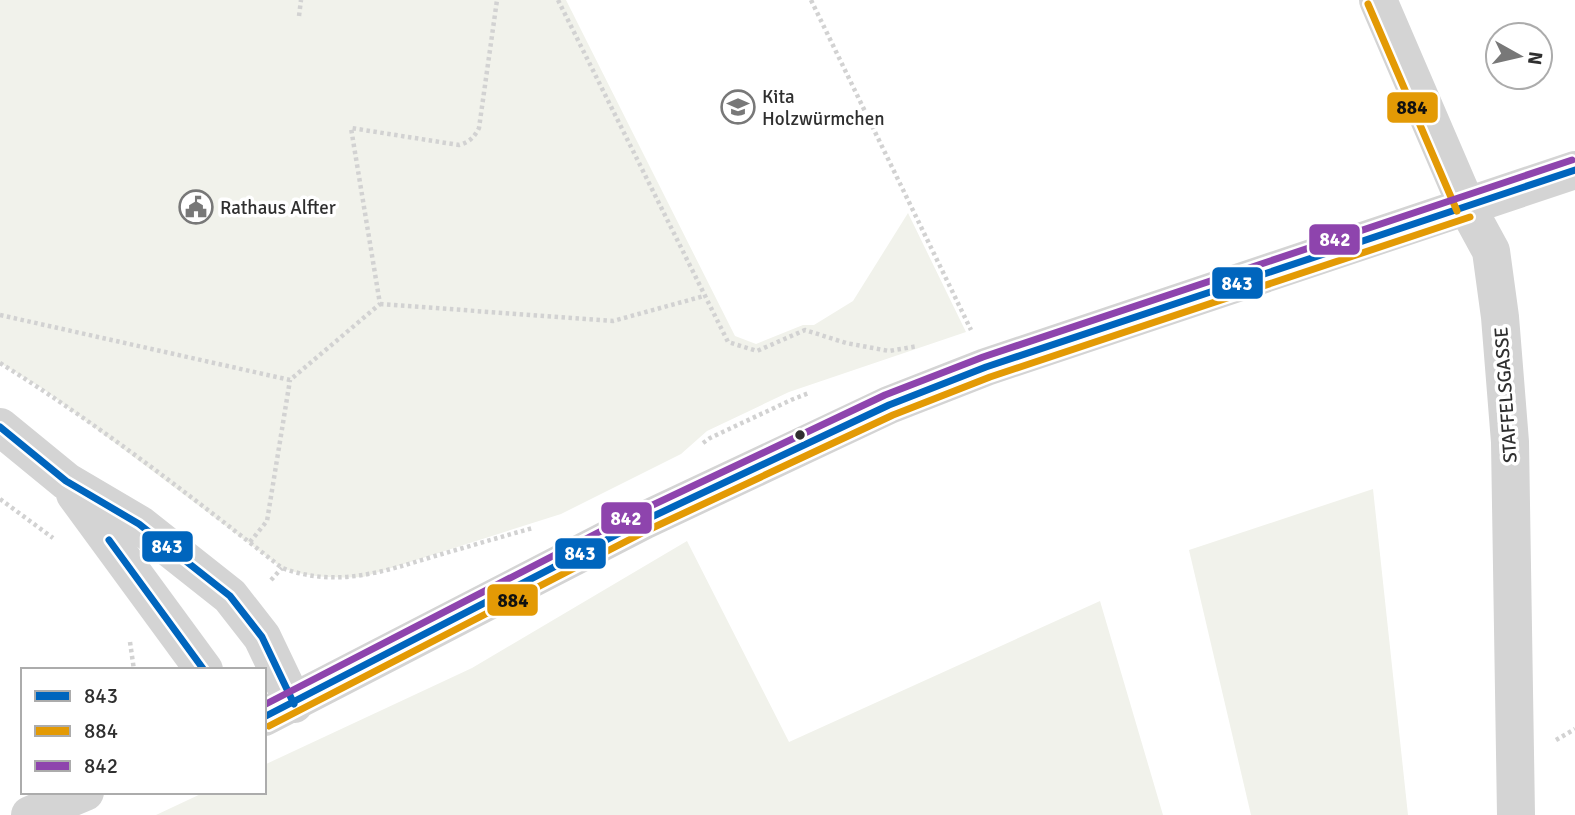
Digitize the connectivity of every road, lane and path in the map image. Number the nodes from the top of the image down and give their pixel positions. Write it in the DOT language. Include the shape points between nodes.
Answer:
graph roads {
  1 [pos="301,0"];
  2 [pos="497,0"];
  3 [pos="558,0"];
  4 [pos="811,0"];
  5 [pos="1378,0"];
  6 [pos="299,16"];
  7 [pos="1575,170"];
  8 [pos="1467,206"];
  9 [pos="704,296"];
  10 [pos="380,304"];
  11 [pos="0,315"];
  12 [pos="970,328"];
  13 [pos="925,345"];
  14 [pos="0,363"];
  15 [pos="289,380"];
  16 [pos="817,391"];
  17 [pos="0,427"];
  18 [pos="702,444"];
  19 [pos="66,481"];
  20 [pos="540,526"];
  21 [pos="250,542"];
  22 [pos="203,668"];
  23 [pos="279,710"];
  24 [pos="80,794"];
  25 [pos="30,815"];
  26 [pos="1516,815"];
  1 -- 6 [label="path"];
  2 -- 10 [label="path" via="479,128 468,143 351,128"];
  3 -- 9 [label="path"];
  4 -- 12 [label="path"];
  5 -- 8 [label="street, STAFFELSGASSE"];
  7 -- 8 [label="street"];
  8 -- 23 [label="street" via="986,367 889,405 643,521"];
  8 -- 26 [label="street, STAFFELSGASSE" via="1491,251 1500,317 1510,442"];
  9 -- 10 [label="path" via="613,321"];
  9 -- 13 [label="path" via="728,342 757,351 806,330 889,351"];
  10 -- 15 [label="path"];
  11 -- 15 [label="path"];
  14 -- 21 [label="path"];
  15 -- 21 [label="path" via="267,521"];
  16 -- 18 [label="path"];
  17 -- 19 [label="street"];
  19 -- 22 [label="street"];
  19 -- 23 [label="street" via="139,524 230,596 262,637"];
  20 -- 21 [label="path" via="363,577 300,574 282,568"];
  24 -- 25 [label="street"];
}
